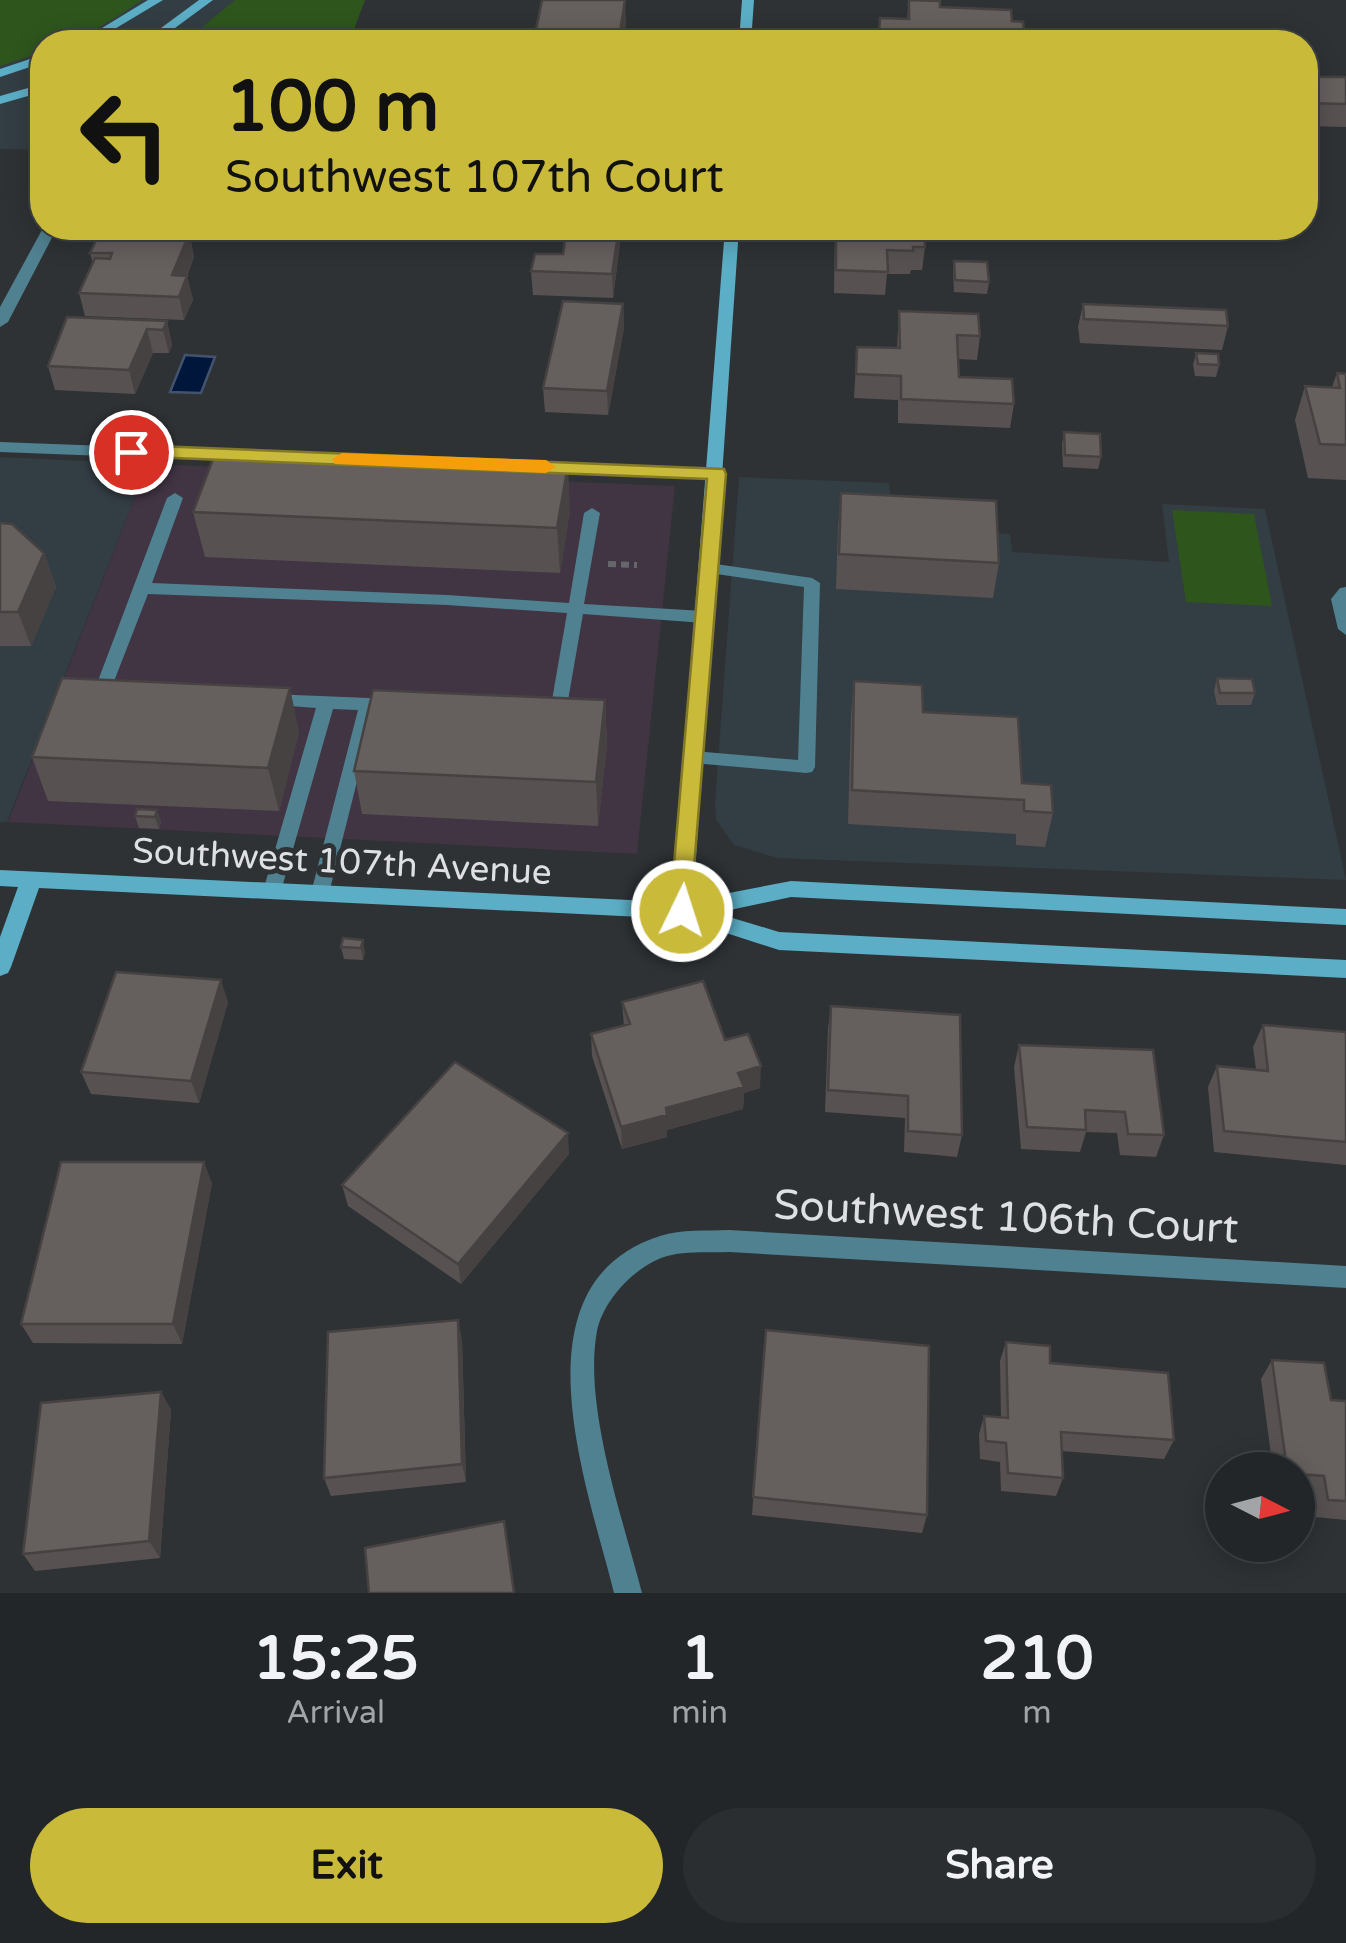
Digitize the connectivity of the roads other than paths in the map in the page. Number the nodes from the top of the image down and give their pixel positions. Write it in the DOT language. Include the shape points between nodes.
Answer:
graph roads {
  1 [pos="157,0"];
  2 [pos="207,0"];
  3 [pos="748,0"];
  4 [pos="106,30"];
  5 [pos="165,30"];
  6 [pos="746,30"];
  7 [pos="30,63"];
  8 [pos="0,73"];
  9 [pos="30,91"];
  10 [pos="0,100"];
  11 [pos="44,240"];
  12 [pos="731,240"];
  13 [pos="0,322"];
  14 [pos="0,447"];
  15 [pos="265,457"];
  16 [pos="514,466"];
  17 [pos="717,474"];
  18 [pos="175,498"];
  19 [pos="592,514"];
  20 [pos="708,568"];
  21 [pos="142,588"];
  22 [pos="1346,592"];
  23 [pos="576,610"];
  24 [pos="704,617"];
  25 [pos="1346,629"];
  26 [pos="120,694"];
  27 [pos="251,699"];
  28 [pos="326,702"];
  29 [pos="368,704"];
  30 [pos="406,706"];
  31 [pos="539,711"];
  32 [pos="693,757"];
  33 [pos="0,878"];
  34 [pos="32,880"];
  35 [pos="272,892"];
  36 [pos="320,893"];
  37 [pos="682,911"];
  38 [pos="1346,917"];
  39 [pos="0,968"];
  40 [pos="1346,969"];
  41 [pos="1346,1277"];
  42 [pos="628,1593"];
  1 -- 4 [label="main road"];
  2 -- 5 [label="main road"];
  3 -- 6 [label="main road"];
  7 -- 8 [label="main road"];
  9 -- 10 [label="main road"];
  11 -- 13 [label="street"];
  12 -- 17 [label="main road"];
  14 -- 15 [label="street"];
  16 -- 17 [label="street"];
  17 -- 20 [label="main road"];
  18 -- 21 [label="lane"];
  19 -- 23 [label="lane"];
  20 -- 24 [label="main road"];
  20 -- 32 [label="lane" via="812,583 806,768"];
  21 -- 23 [label="lane"];
  21 -- 26 [label="lane" via="101,694"];
  22 -- 25 [label="lane" via="1339,599"];
  23 -- 24 [label="lane"];
  23 -- 31 [label="lane" via="558,712"];
  24 -- 32 [label="main road"];
  27 -- 28 [label="lane"];
  28 -- 29 [label="lane"];
  28 -- 35 [label="lane"];
  29 -- 30 [label="lane"];
  29 -- 36 [label="lane"];
  32 -- 37 [label="main road"];
  33 -- 34 [label="main road, Southwest 107th Avenue"];
  34 -- 35 [label="main road, Southwest 107th Avenue"];
  34 -- 39 [label="main road"];
  35 -- 36 [label="main road, Southwest 107th Avenue"];
  36 -- 37 [label="main road, Southwest 107th Avenue"];
  37 -- 38 [label="main road, Southwest 107th Avenue" via="791,889"];
  37 -- 40 [label="main road, Southwest 107th Avenue" via="779,941"];
  41 -- 42 [label="street, Southwest 106th Court" via="729,1241 661,1247 634,1260 611,1283 592,1309 582,1351 584,1392"];
}
